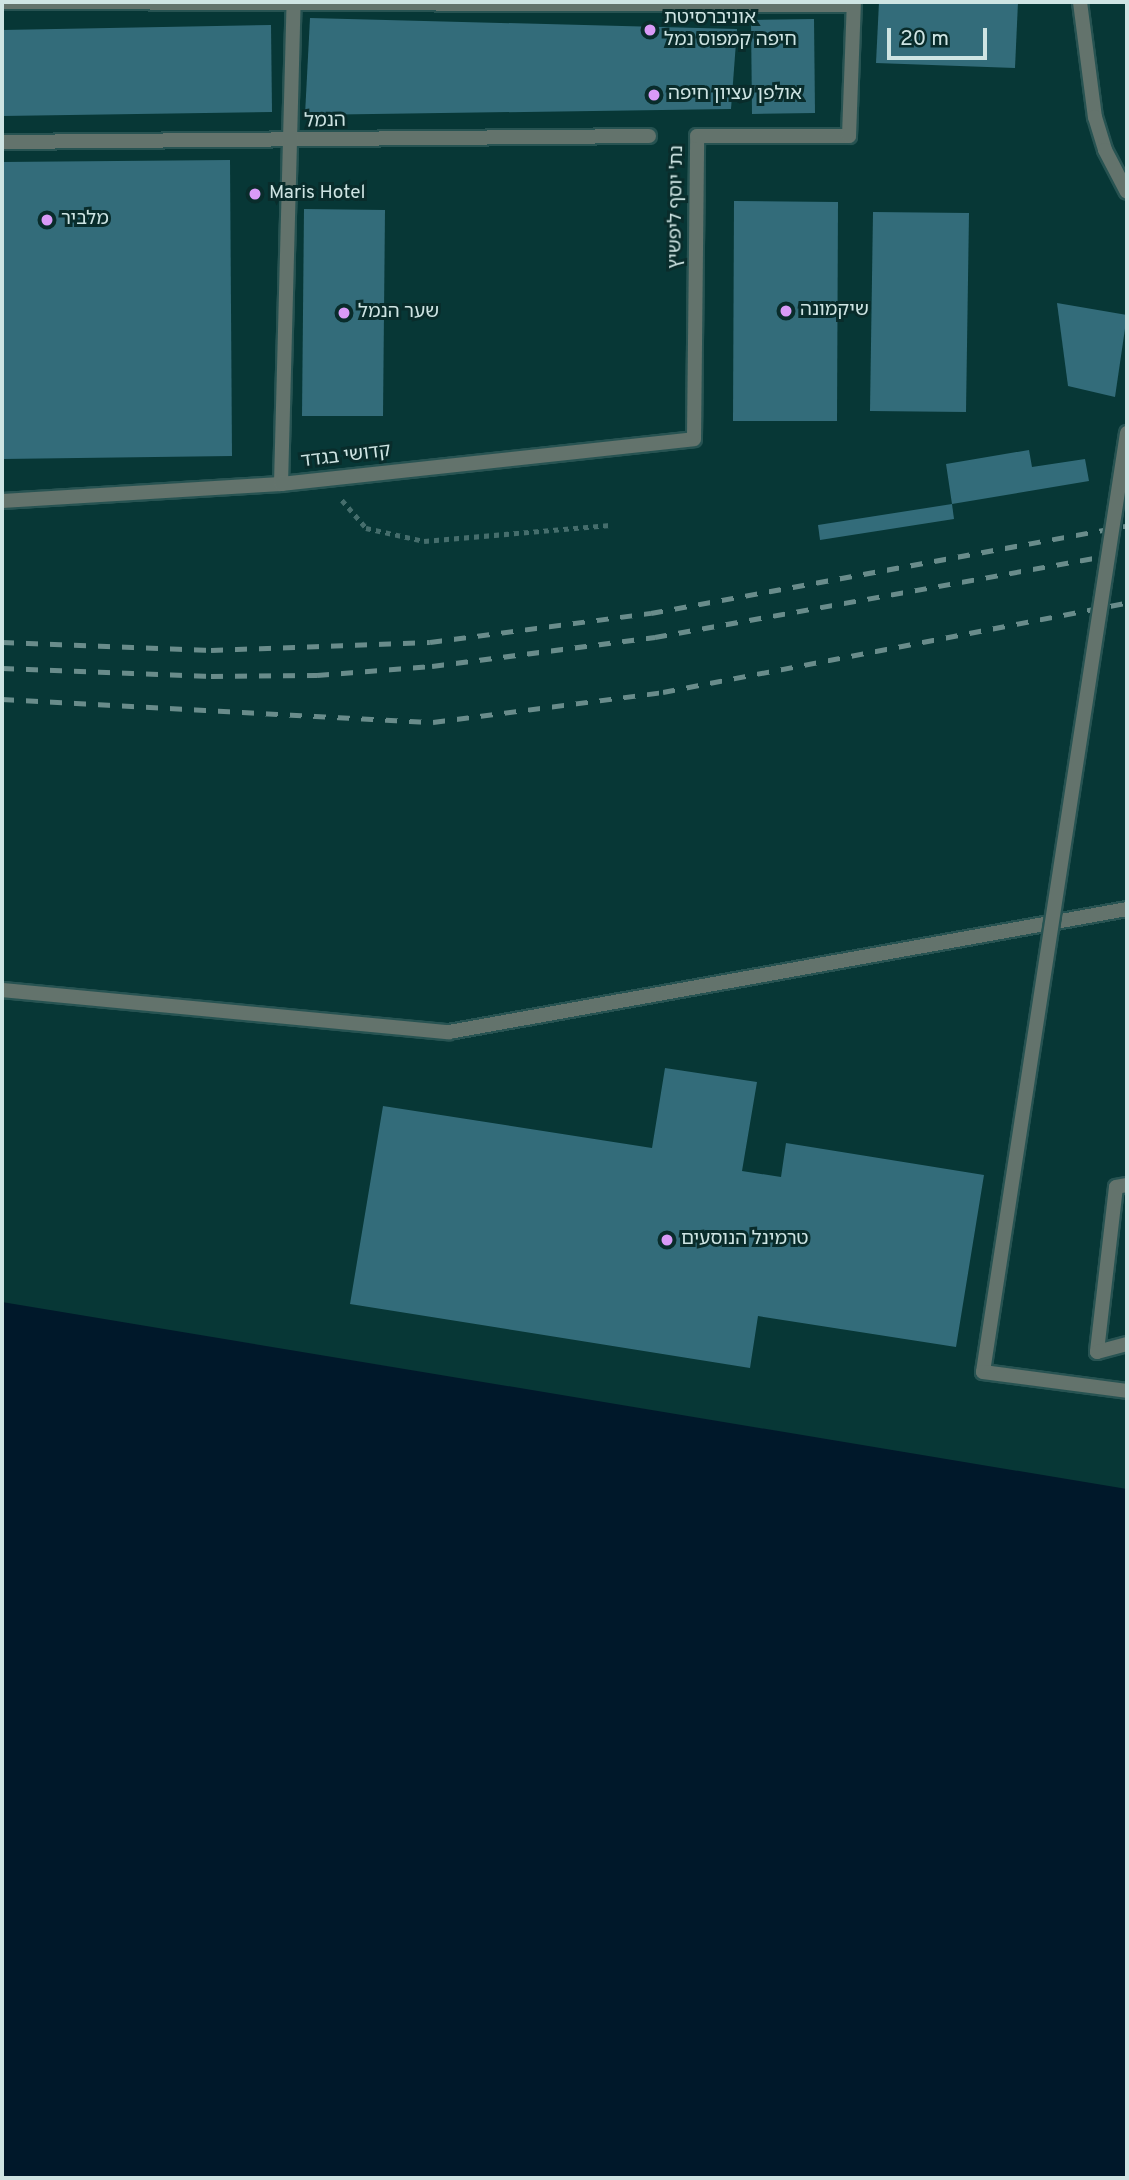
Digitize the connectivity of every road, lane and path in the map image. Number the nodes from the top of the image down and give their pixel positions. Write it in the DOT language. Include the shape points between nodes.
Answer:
graph roads {
  1 [pos="3,2"];
  2 [pos="1080,2"];
  3 [pos="294,3"];
  4 [pos="853,3"];
  5 [pos="649,136"];
  6 [pos="289,141"];
  7 [pos="2,142"];
  8 [pos="1127,192"];
  9 [pos="1127,433"];
  10 [pos="694,439"];
  11 [pos="332,478"];
  12 [pos="281,484"];
  13 [pos="2,501"];
  14 [pos="610,525"];
  15 [pos="1127,909"];
  16 [pos="2,990"];
  17 [pos="1127,1185"];
  18 [pos="1127,1344"];
  19 [pos="1127,1391"];
  1 -- 3 [label="street"];
  2 -- 8 [label="street" via="1095,117 1105,150"];
  3 -- 4 [label="street"];
  3 -- 6 [label="street"];
  4 -- 10 [label="street, נת' יוסף ליפשיץ" via="849,136 697,136"];
  5 -- 6 [label="street, הנמל"];
  6 -- 7 [label="street, הנמל"];
  6 -- 12 [label="street"];
  9 -- 19 [label="street, bridge" via="983,1372"];
  10 -- 11 [label="street, קדושי בגדד"];
  11 -- 12 [label="street, קדושי בגדד"];
  11 -- 14 [label="path" via="344,504 366,528 424,541"];
  12 -- 13 [label="street, קדושי בגדד"];
  15 -- 16 [label="street" via="449,1032"];
  17 -- 18 [label="street" via="1116,1187 1097,1352"];
}
